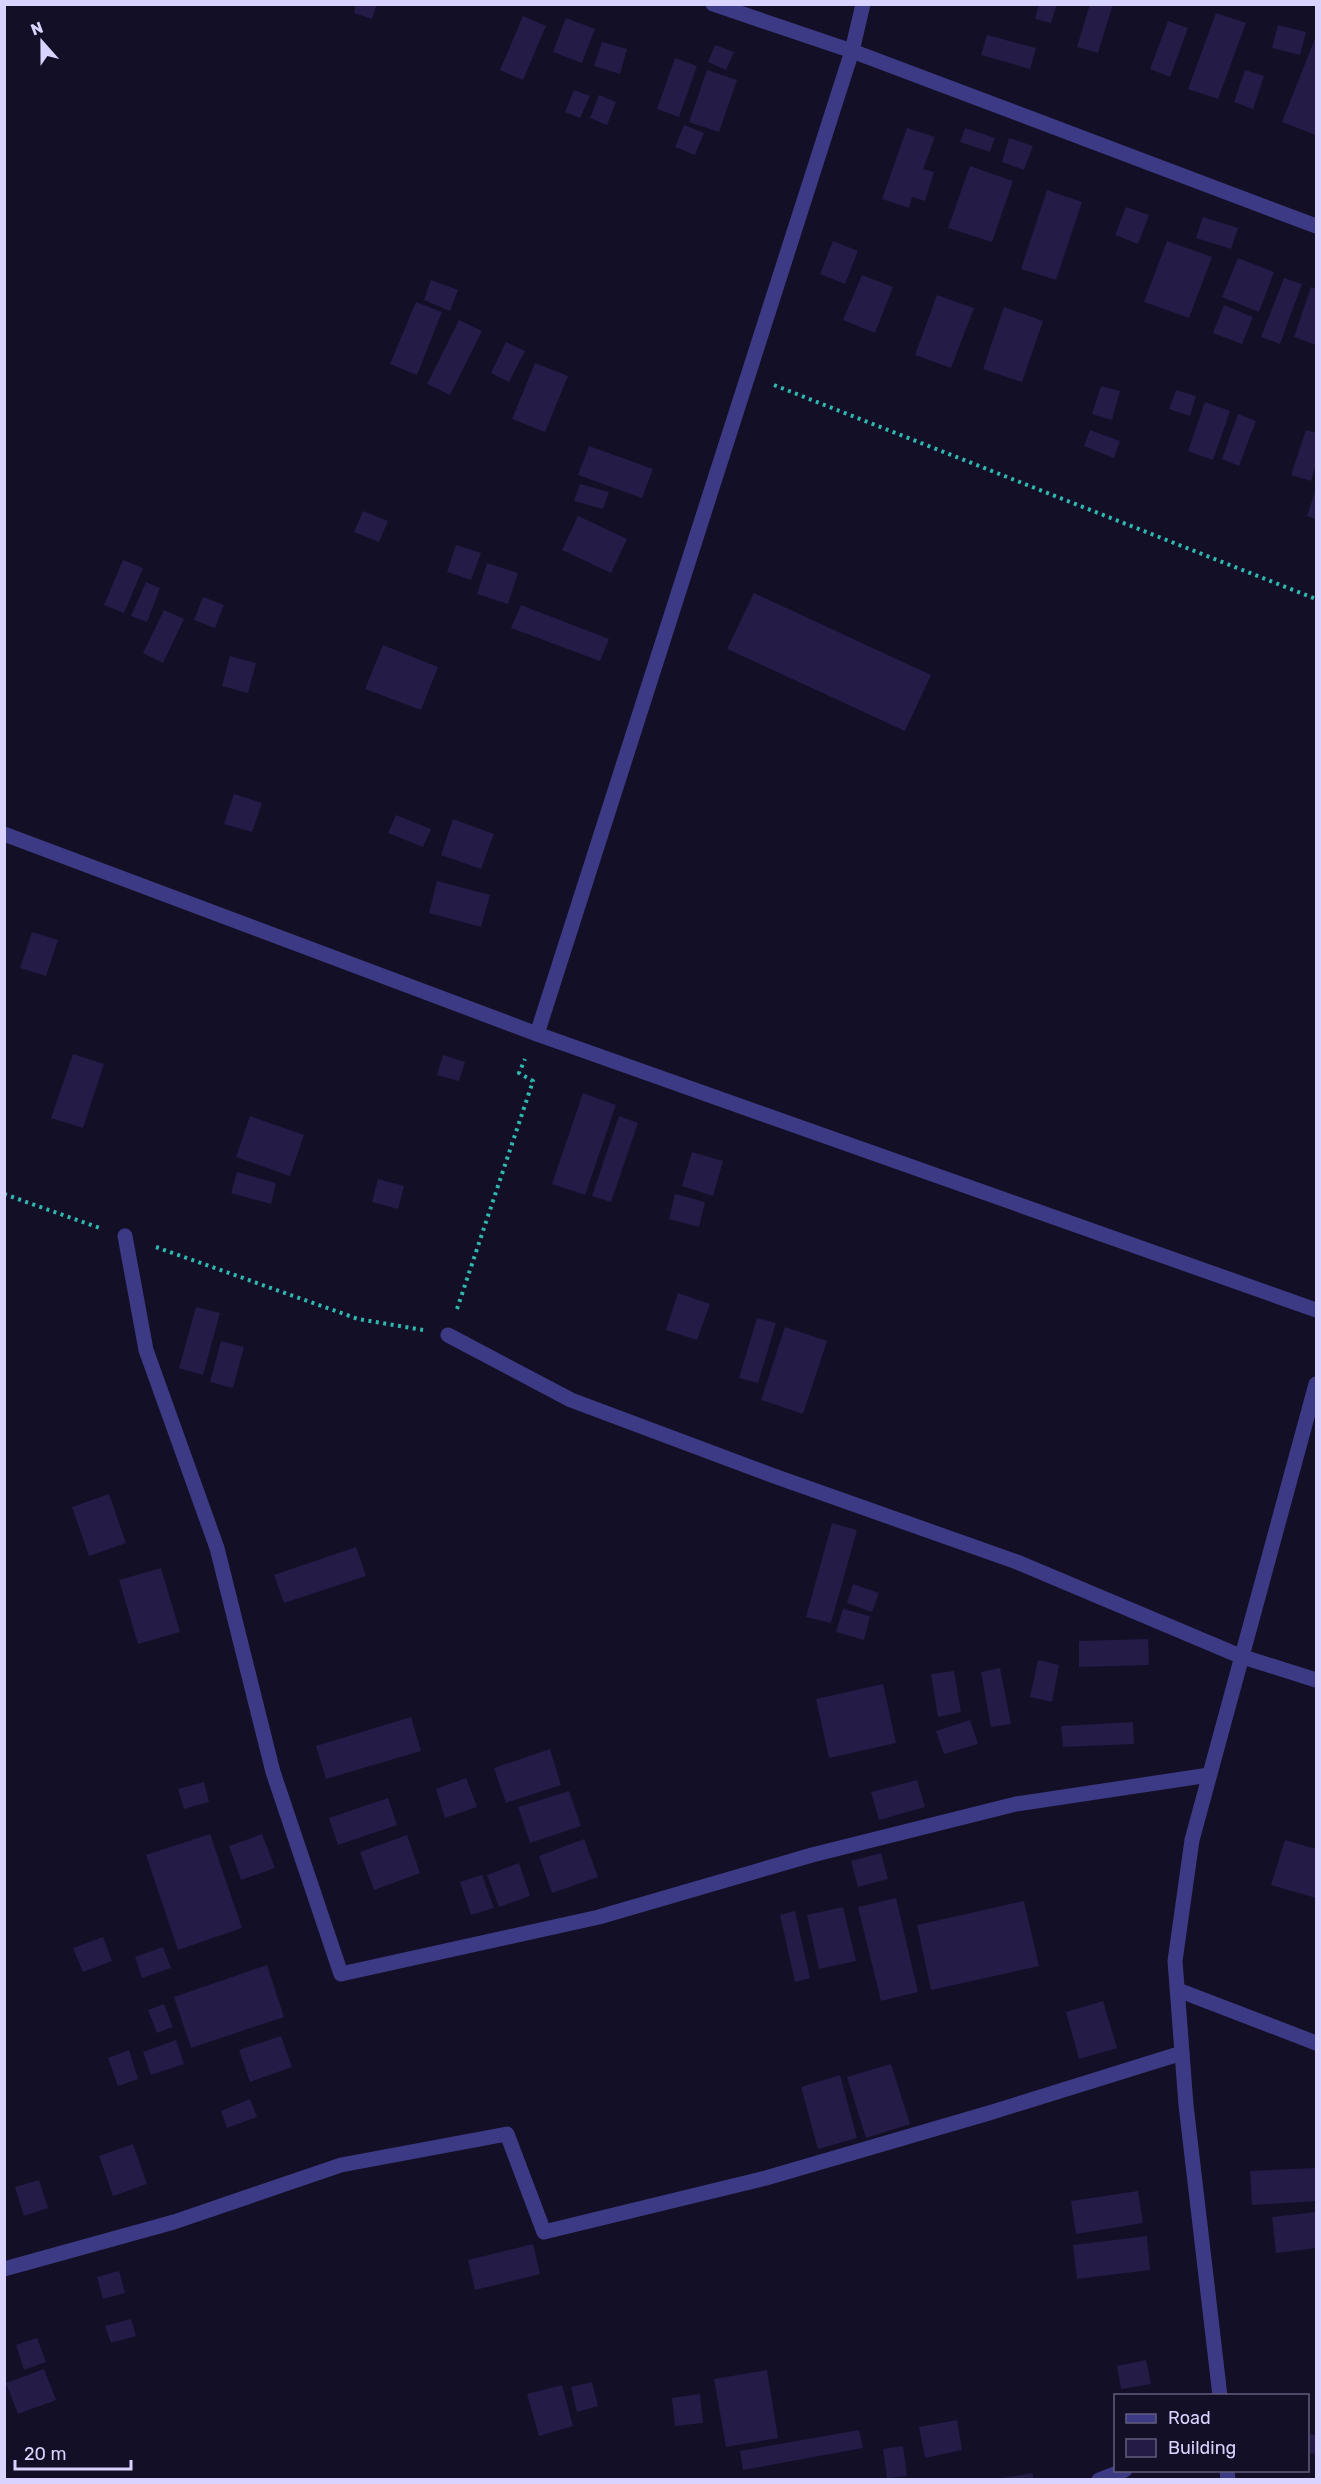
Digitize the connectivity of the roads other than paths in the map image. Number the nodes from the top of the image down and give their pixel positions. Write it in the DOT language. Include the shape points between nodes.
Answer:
graph roads {
  1 [pos="712,4"];
  2 [pos="863,4"];
  3 [pos="852,51"];
  4 [pos="1317,226"];
  5 [pos="4,834"];
  6 [pos="537,1034"];
  7 [pos="125,1236"];
  8 [pos="1317,1310"];
  9 [pos="448,1335"];
  10 [pos="1317,1384"];
  11 [pos="1240,1656"];
  12 [pos="1317,1680"];
  13 [pos="1209,1775"];
  14 [pos="1178,1990"];
  15 [pos="1317,2043"];
  16 [pos="1182,2053"];
  17 [pos="4,2269"];
  18 [pos="1220,2394"];
  19 [pos="1120,2472"];
  20 [pos="1099,2480"];
  1 -- 3 [label="street"];
  2 -- 3 [label="street"];
  3 -- 4 [label="street"];
  3 -- 6 [label="street"];
  5 -- 6 [label="street"];
  6 -- 8 [label="street"];
  7 -- 13 [label="street" via="146,1350 217,1548 273,1772 341,1974 600,1917 812,1855 1016,1804"];
  9 -- 11 [label="street" via="571,1400 1017,1562"];
  10 -- 11 [label="street"];
  11 -- 12 [label="street"];
  11 -- 13 [label="street"];
  13 -- 14 [label="street" via="1192,1840 1175,1961"];
  14 -- 15 [label="street"];
  14 -- 16 [label="street"];
  16 -- 17 [label="street" via="766,2178 544,2232 507,2134 340,2165 174,2222"];
  16 -- 18 [label="street"];
  19 -- 20 [label="street"];
}
